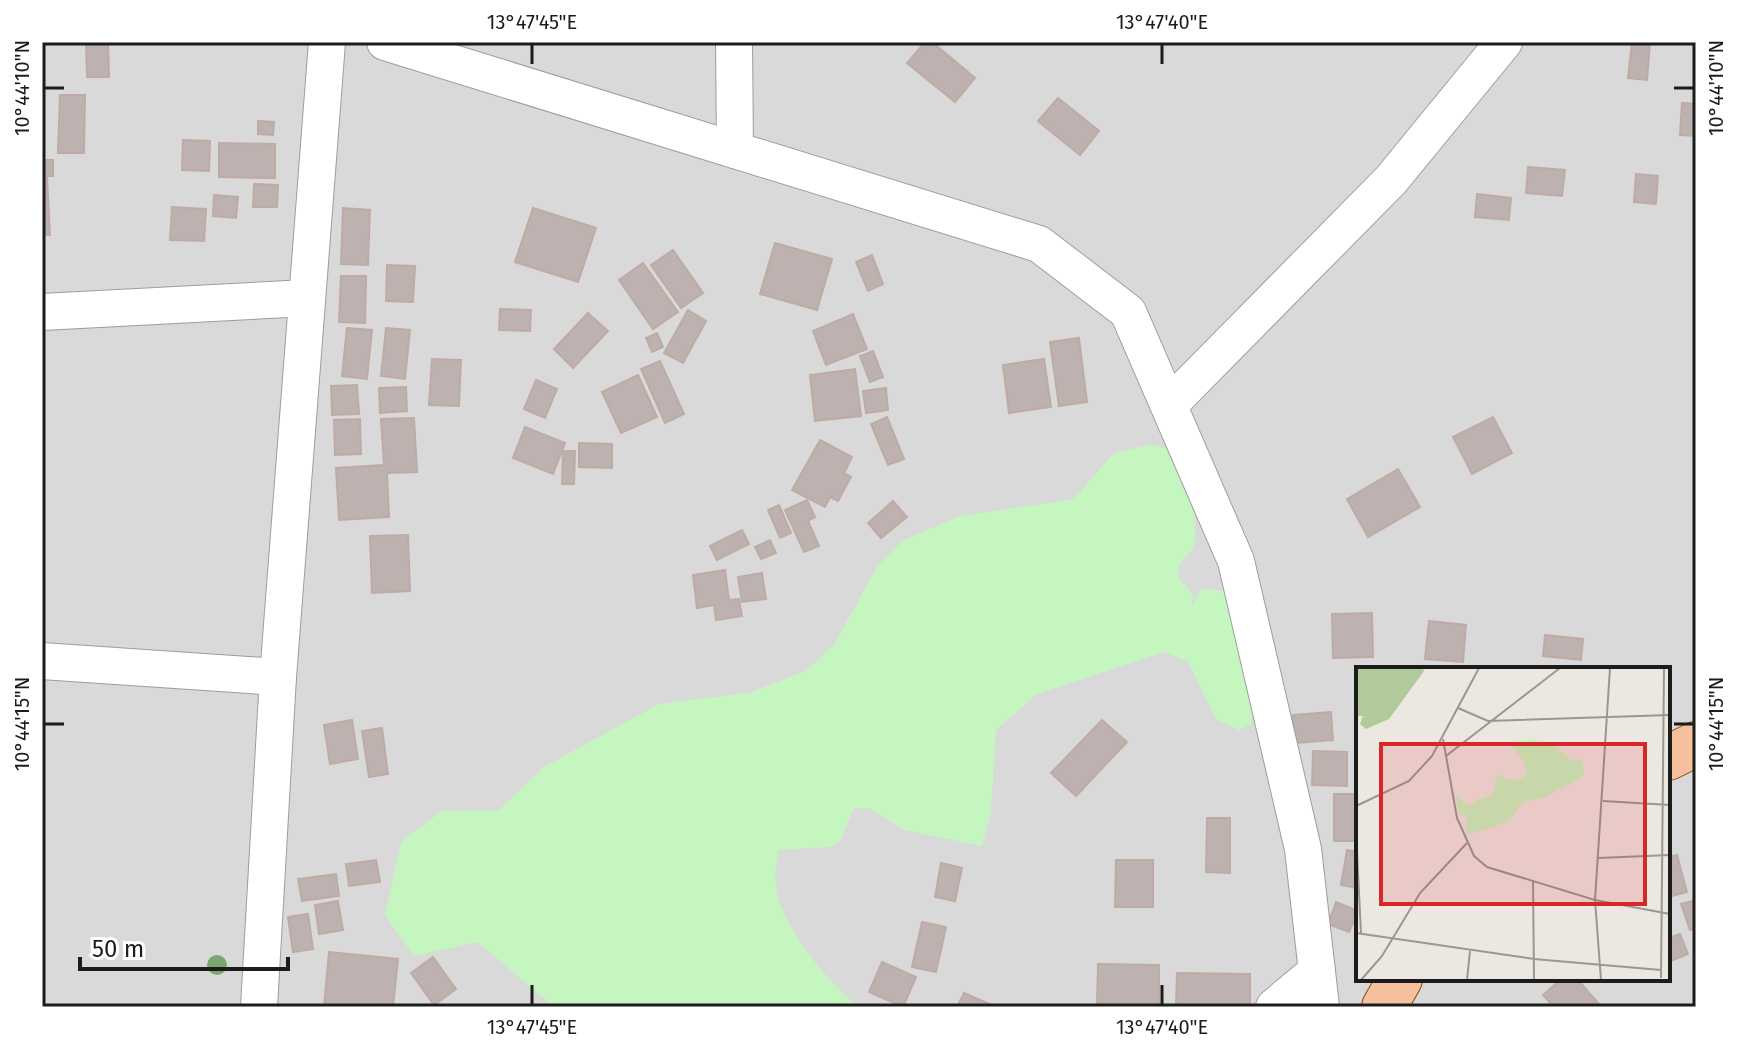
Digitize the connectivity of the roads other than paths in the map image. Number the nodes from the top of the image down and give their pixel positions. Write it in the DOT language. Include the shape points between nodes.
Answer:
graph roads {
  1 [pos="327,42"];
  2 [pos="385,42"];
  3 [pos="734,42"];
  4 [pos="1504,42"];
  5 [pos="735,150"];
  6 [pos="307,298"];
  7 [pos="42,312"];
  8 [pos="1169,405"];
  9 [pos="42,661"];
  10 [pos="278,677"];
  11 [pos="1696,744"];
  12 [pos="1670,757"];
  13 [pos="1317,971"];
  14 [pos="1399,981"];
  15 [pos="259,1007"];
  16 [pos="1274,1007"];
  17 [pos="1321,1007"];
  18 [pos="1384,1007"];
  1 -- 6 [label="street"];
  2 -- 5 [label="street"];
  3 -- 5 [label="street"];
  4 -- 8 [label="street" via="1391,180"];
  5 -- 8 [label="street" via="1039,244 1128,312"];
  6 -- 7 [label="street"];
  6 -- 10 [label="street"];
  8 -- 13 [label="street" via="1236,561 1303,849"];
  9 -- 10 [label="street"];
  10 -- 15 [label="street"];
  11 -- 12 [label="main road"];
  13 -- 16 [label="street"];
  13 -- 17 [label="street"];
  14 -- 18 [label="main road"];
}
